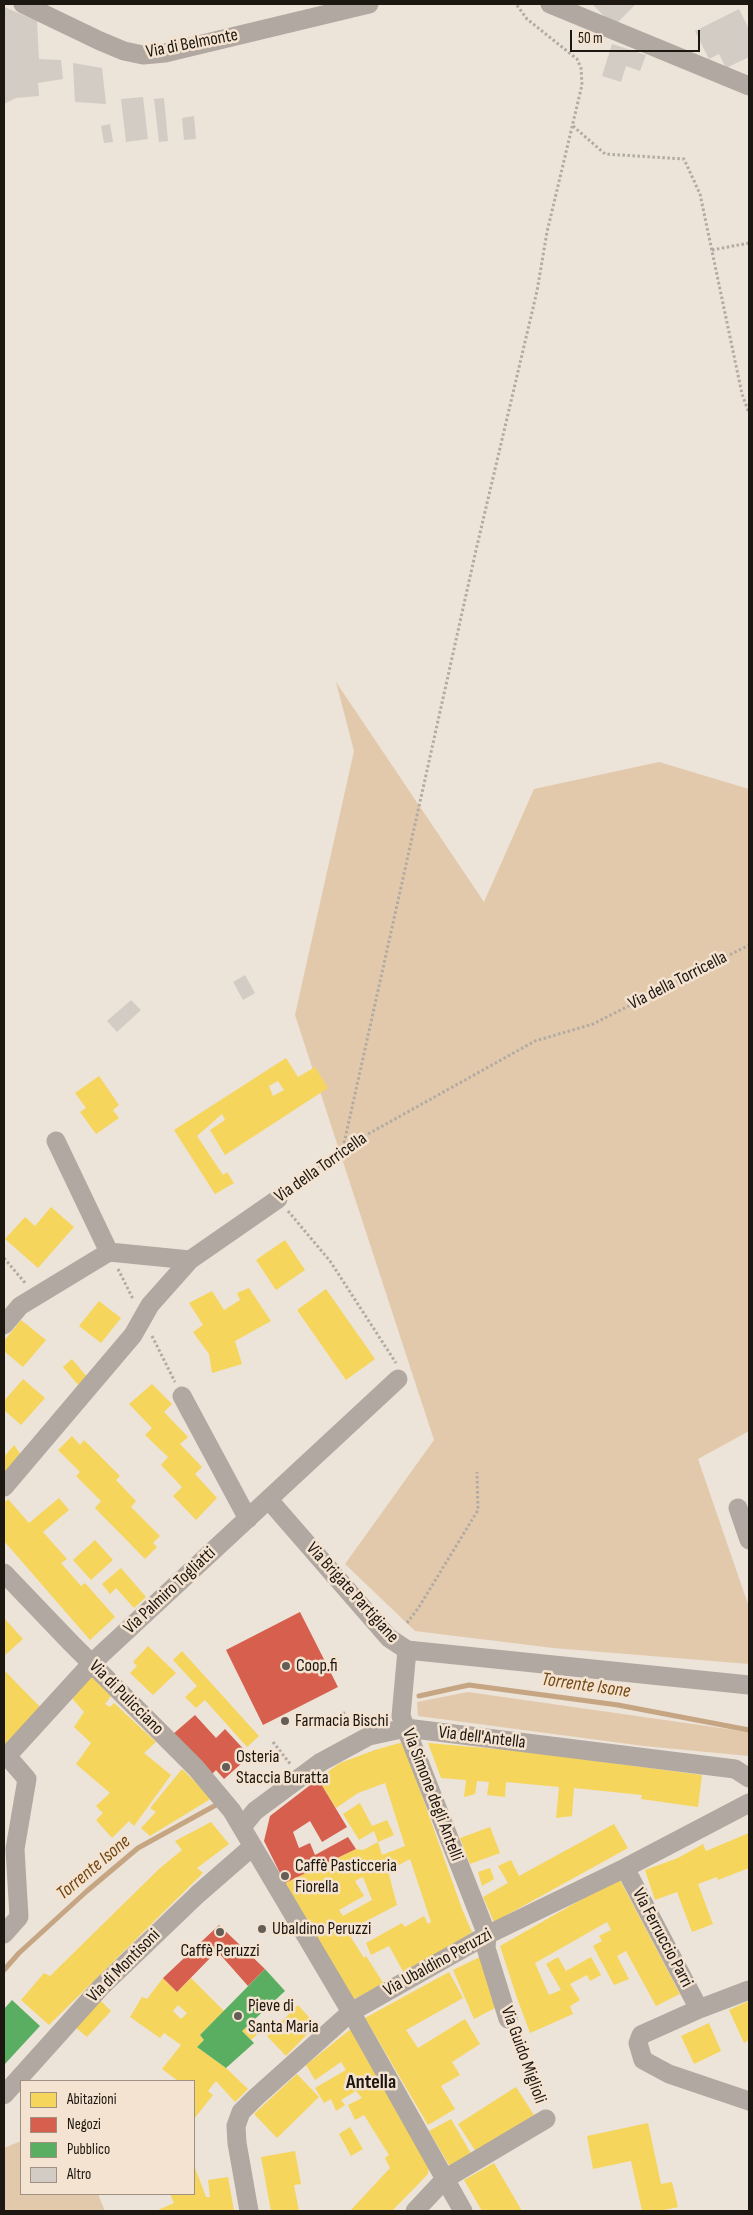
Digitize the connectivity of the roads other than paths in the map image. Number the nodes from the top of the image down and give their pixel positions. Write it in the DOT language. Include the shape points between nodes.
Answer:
graph roads {
  1 [pos="23,4"];
  2 [pos="369,4"];
  3 [pos="550,4"];
  4 [pos="749,86"];
  5 [pos="56,1141"];
  6 [pos="278,1199"];
  7 [pos="109,1252"];
  8 [pos="190,1260"];
  9 [pos="4,1324"];
  10 [pos="398,1379"];
  11 [pos="182,1396"];
  12 [pos="4,1487"];
  13 [pos="269,1500"];
  14 [pos="738,1508"];
  15 [pos="248,1519"];
  16 [pos="749,1540"];
  17 [pos="4,1573"];
  18 [pos="407,1650"];
  19 [pos="92,1663"];
  20 [pos="749,1685"];
  21 [pos="406,1728"];
  22 [pos="749,1778"];
  23 [pos="749,1803"];
  24 [pos="242,1827"];
  25 [pos="252,1847"];
  26 [pos="625,1868"];
  27 [pos="4,1934"];
  28 [pos="487,1935"];
  29 [pos="749,1990"];
  30 [pos="699,2009"];
  31 [pos="351,2012"];
  32 [pos="508,2019"];
  33 [pos="4,2094"];
  34 [pos="749,2101"];
  35 [pos="546,2119"];
  36 [pos="445,2179"];
  37 [pos="249,2211"];
  38 [pos="415,2211"];
  39 [pos="464,2211"];
  1 -- 2 [label="street, Via di Belmonte" via="100,41 143,55"];
  3 -- 4 [label="street"];
  5 -- 7 [label="street"];
  6 -- 8 [label="street, Via della Torricella"];
  7 -- 8 [label="street"];
  7 -- 9 [label="street" via="20,1306"];
  8 -- 12 [label="street, Via della Torricella" via="150,1305 132,1336"];
  10 -- 13 [label="street, Via Palmiro Togliatti"];
  11 -- 15 [label="street"];
  13 -- 15 [label="street, Via Palmiro Togliatti"];
  13 -- 18 [label="street, Via Brigate Partigiane" via="389,1638"];
  14 -- 16 [label="street"];
  15 -- 19 [label="street, Via Palmiro Togliatti"];
  17 -- 19 [label="street, Via di Pulicciano"];
  18 -- 20 [label="street, Via Brigate Partigiane"];
  18 -- 21 [label="street, Via Simone degli Antelli" via="402,1716"];
  19 -- 24 [label="street, Via di Pulicciano" via="196,1768"];
  19 -- 27 [label="street, Via Palmiro Togliatti" via="6,1756 27,1779 16,1849 19,1917"];
  21 -- 22 [label="street, Via dell'Antella" via="735,1769"];
  21 -- 24 [label="street, Via dell'Antella" via="369,1736 322,1762 255,1811"];
  21 -- 28 [label="street, Via Simone degli Antelli"];
  23 -- 26 [label="street, Via Ubaldino Peruzzi"];
  24 -- 25 [label="street, Via di Pulicciano"];
  25 -- 31 [label="street, Via di Pulicciano"];
  25 -- 33 [label="street, Via di Montisoni" via="101,1986"];
  26 -- 28 [label="street, Via Ubaldino Peruzzi"];
  26 -- 30 [label="street, Via Ferruccio Parri"];
  28 -- 31 [label="street, Via Ubaldino Peruzzi"];
  28 -- 32 [label="street, Via Guido Miglioli" via="486,1948"];
  29 -- 30 [label="street"];
  30 -- 34 [label="street" via="641,2035 638,2043 642,2060 669,2074"];
  31 -- 36 [label="street, Via di Pulicciano"];
  31 -- 37 [label="street, Via Ubaldino Peruzzi" via="242,2112 236,2126 237,2143"];
  35 -- 36 [label="street, Via Guido Miglioli"];
  36 -- 38 [label="street, Via Guido Miglioli"];
  36 -- 39 [label="street, Via di Pulicciano"];
}
